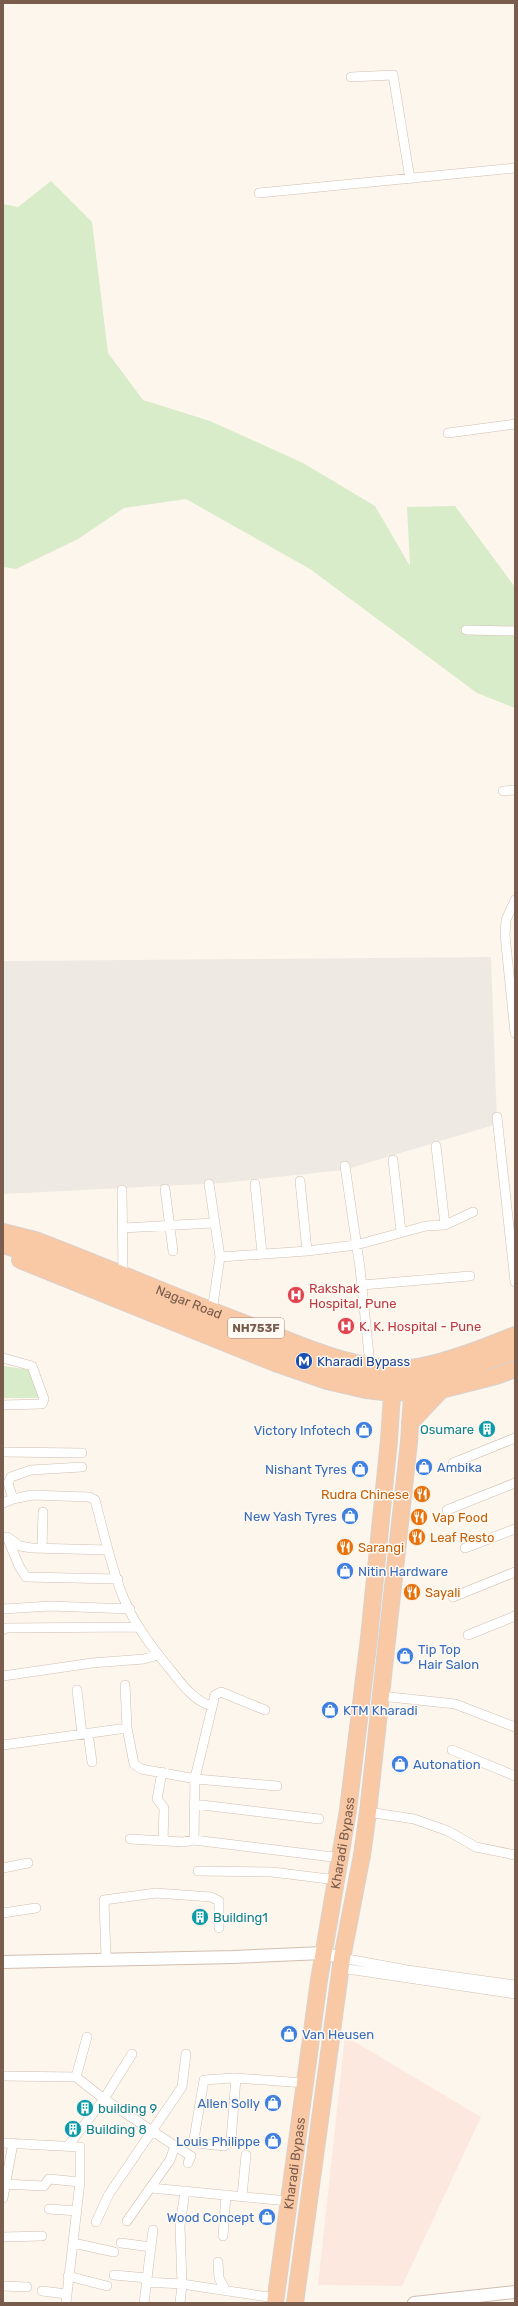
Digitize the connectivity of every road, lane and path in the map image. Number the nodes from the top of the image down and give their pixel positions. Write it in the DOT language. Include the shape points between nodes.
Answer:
graph roads {
  1 [pos="352,77"];
  2 [pos="515,168"];
  3 [pos="410,179"];
  4 [pos="259,193"];
  5 [pos="515,424"];
  6 [pos="448,434"];
  7 [pos="466,630"];
  8 [pos="515,631"];
  9 [pos="515,790"];
  10 [pos="503,791"];
  11 [pos="515,900"];
  12 [pos="515,1034"];
  13 [pos="497,1117"];
  14 [pos="436,1146"];
  15 [pos="393,1160"];
  16 [pos="345,1166"];
  17 [pos="300,1181"];
  18 [pos="209,1184"];
  19 [pos="255,1184"];
  20 [pos="164,1189"];
  21 [pos="122,1190"];
  22 [pos="473,1212"];
  23 [pos="213,1223"];
  24 [pos="169,1225"];
  25 [pos="445,1225"];
  26 [pos="122,1228"];
  27 [pos="3,1232"];
  28 [pos="401,1232"];
  29 [pos="3,1245"];
  30 [pos="356,1245"];
  31 [pos="173,1251"];
  32 [pos="307,1251"];
  33 [pos="262,1253"];
  34 [pos="3,1256"];
  35 [pos="220,1257"];
  36 [pos="124,1275"];
  37 [pos="470,1276"];
  38 [pos="515,1282"];
  39 [pos="362,1285"];
  40 [pos="212,1311"];
  41 [pos="515,1335"];
  42 [pos="515,1351"];
  43 [pos="3,1358"];
  44 [pos="370,1365"];
  45 [pos="515,1369"];
  46 [pos="392,1387"];
  47 [pos="413,1387"];
  48 [pos="441,1390"];
  49 [pos="3,1405"];
  50 [pos="410,1422"];
  51 [pos="515,1438"];
  52 [pos="3,1452"];
  53 [pos="82,1453"];
  54 [pos="454,1463"];
  55 [pos="82,1467"];
  56 [pos="7,1478"];
  57 [pos="515,1482"];
  58 [pos="13,1499"];
  59 [pos="3,1503"];
  60 [pos="447,1510"];
  61 [pos="43,1512"];
  62 [pos="515,1529"];
  63 [pos="5,1535"];
  64 [pos="42,1548"];
  65 [pos="465,1548"];
  66 [pos="108,1550"];
  67 [pos="515,1572"];
  68 [pos="118,1579"];
  69 [pos="453,1597"];
  70 [pos="3,1608"];
  71 [pos="130,1610"];
  72 [pos="515,1616"];
  73 [pos="139,1627"];
  74 [pos="4,1629"];
  75 [pos="468,1635"];
  76 [pos="158,1655"];
  77 [pos="3,1676"];
  78 [pos="125,1685"];
  79 [pos="77,1690"];
  80 [pos="381,1696"];
  81 [pos="211,1706"];
  82 [pos="264,1710"];
  83 [pos="515,1727"];
  84 [pos="127,1728"];
  85 [pos="85,1733"];
  86 [pos="3,1745"];
  87 [pos="452,1750"];
  88 [pos="92,1762"];
  89 [pos="162,1772"];
  90 [pos="515,1776"];
  91 [pos="195,1778"];
  92 [pos="277,1786"];
  93 [pos="194,1804"];
  94 [pos="368,1812"];
  95 [pos="319,1818"];
  96 [pos="130,1839"];
  97 [pos="194,1840"];
  98 [pos="163,1841"];
  99 [pos="515,1855"];
  100 [pos="341,1858"];
  101 [pos="28,1863"];
  102 [pos="3,1868"];
  103 [pos="198,1871"];
  104 [pos="337,1880"];
  105 [pos="36,1908"];
  106 [pos="3,1913"];
  107 [pos="219,1928"];
  108 [pos="106,1958"];
  109 [pos="323,1958"];
  110 [pos="3,1962"];
  111 [pos="341,1963"];
  112 [pos="515,1985"];
  113 [pos="515,1994"];
  114 [pos="87,2037"];
  115 [pos="132,2054"];
  116 [pos="186,2054"];
  117 [pos="3,2076"];
  118 [pos="76,2078"];
  119 [pos="236,2078"];
  120 [pos="304,2083"];
  121 [pos="104,2099"];
  122 [pos="152,2130"];
  123 [pos="3,2143"];
  124 [pos="13,2143"];
  125 [pos="68,2146"];
  126 [pos="174,2146"];
  127 [pos="246,2155"];
  128 [pos="188,2163"];
  129 [pos="80,2182"];
  130 [pos="4,2184"];
  131 [pos="151,2188"];
  132 [pos="185,2191"];
  133 [pos="226,2194"];
  134 [pos="242,2196"];
  135 [pos="3,2198"];
  136 [pos="288,2201"];
  137 [pos="49,2209"];
  138 [pos="77,2211"];
  139 [pos="127,2221"];
  140 [pos="96,2222"];
  141 [pos="153,2230"];
  142 [pos="42,2236"];
  143 [pos="223,2236"];
  144 [pos="3,2237"];
  145 [pos="73,2243"];
  146 [pos="121,2243"];
  147 [pos="151,2247"];
  148 [pos="114,2252"];
  149 [pos="218,2262"];
  150 [pos="114,2275"];
  151 [pos="68,2276"];
  152 [pos="147,2280"];
  153 [pos="182,2284"];
  154 [pos="3,2286"];
  155 [pos="107,2286"];
  156 [pos="27,2287"];
  157 [pos="42,2291"];
  158 [pos="226,2291"];
  159 [pos="515,2292"];
  160 [pos="66,2298"];
  161 [pos="275,2300"];
  162 [pos="515,2300"];
  163 [pos="144,2303"];
  164 [pos="180,2303"];
  165 [pos="295,2303"];
  166 [pos="414,2303"];
  167 [pos="486,2303"];
  1 -- 3 [label="street" via="393,75"];
  2 -- 3 [label="street"];
  3 -- 4 [label="street"];
  5 -- 6 [label="street"];
  7 -- 8 [label="street"];
  9 -- 10 [label="street"];
  11 -- 12 [label="street" via="506,920 505,935"];
  13 -- 38 [label="street"];
  14 -- 25 [label="street"];
  15 -- 28 [label="street"];
  16 -- 30 [label="street"];
  17 -- 32 [label="street"];
  18 -- 23 [label="street"];
  19 -- 33 [label="street"];
  20 -- 24 [label="street"];
  21 -- 26 [label="street"];
  22 -- 25 [label="street"];
  23 -- 24 [label="street"];
  23 -- 35 [label="street"];
  24 -- 26 [label="street"];
  24 -- 31 [label="street"];
  25 -- 28 [label="street"];
  26 -- 36 [label="street"];
  27 -- 36 [label="highway, Nagar Road / NH753F" via="35,1240"];
  28 -- 30 [label="street"];
  29 -- 46 [label="highway" via="51,1259 302,1360 369,1378"];
  30 -- 32 [label="street"];
  30 -- 39 [label="street"];
  32 -- 33 [label="street"];
  33 -- 35 [label="street"];
  34 -- 46 [label="highway, Nagar Road / NH753F" via="29,1262 275,1363 327,1381 366,1390"];
  35 -- 40 [label="street"];
  36 -- 40 [label="highway, Nagar Road / NH753F"];
  37 -- 39 [label="street"];
  39 -- 44 [label="street"];
  40 -- 44 [label="highway, Nagar Road / NH753F" via="334,1356"];
  41 -- 44 [label="highway, Nagar Road / NH753F" via="487,1347 412,1368"];
  42 -- 47 [label="highway"];
  43 -- 49 [label="street" via="32,1366 44,1399 42,1404 37,1405"];
  45 -- 48 [label="highway, Nagar Road / NH753F"];
  46 -- 47 [label="highway, Nagar Road / NH753F"];
  46 -- 100 [label="highway, Kharadi Bypass" via="369,1638"];
  47 -- 48 [label="highway, Nagar Road / NH753F"];
  47 -- 50 [label="highway, Kharadi Bypass"];
  48 -- 50 [label="highway"];
  50 -- 80 [label="highway, Kharadi Bypass"];
  51 -- 54 [label="street"];
  52 -- 53 [label="street"];
  55 -- 56 [label="street" via="31,1470"];
  56 -- 58 [label="street"];
  57 -- 60 [label="street"];
  58 -- 59 [label="street"];
  58 -- 66 [label="street" via="32,1495 92,1498 95,1500"];
  61 -- 64 [label="street"];
  62 -- 65 [label="street"];
  63 -- 64 [label="street" via="20,1546"];
  63 -- 68 [label="street" via="26,1577"];
  64 -- 66 [label="street"];
  66 -- 68 [label="street"];
  67 -- 69 [label="street"];
  68 -- 71 [label="street"];
  70 -- 71 [label="street" via="51,1606"];
  71 -- 73 [label="street"];
  72 -- 75 [label="street"];
  73 -- 74 [label="street"];
  73 -- 76 [label="street"];
  76 -- 77 [label="street" via="144,1659 92,1663"];
  76 -- 81 [label="street" via="188,1691 200,1702"];
  78 -- 84 [label="street"];
  79 -- 85 [label="street"];
  80 -- 83 [label="street" via="455,1704"];
  80 -- 94 [label="highway, Kharadi Bypass"];
  81 -- 82 [label="street" via="215,1695 220,1692"];
  81 -- 91 [label="street"];
  84 -- 85 [label="street"];
  84 -- 89 [label="street" via="134,1764"];
  85 -- 86 [label="street"];
  85 -- 88 [label="street"];
  87 -- 90 [label="street"];
  89 -- 91 [label="street"];
  89 -- 98 [label="street" via="157,1799 164,1808"];
  91 -- 92 [label="street"];
  91 -- 93 [label="street"];
  93 -- 95 [label="street"];
  93 -- 97 [label="street"];
  94 -- 99 [label="street" via="414,1819 448,1831 476,1847"];
  94 -- 111 [label="highway, Kharadi Bypass"];
  96 -- 98 [label="street"];
  97 -- 98 [label="street"];
  97 -- 100 [label="street"];
  100 -- 104 [label="highway, Kharadi Bypass"];
  101 -- 102 [label="street"];
  103 -- 104 [label="street" via="272,1872"];
  104 -- 109 [label="highway, Kharadi Bypass"];
  105 -- 106 [label="street"];
  107 -- 108 [label="street" via="219,1900 211,1897 156,1893 104,1900"];
  108 -- 109 [label="street" via="305,1955"];
  108 -- 110 [label="street"];
  109 -- 111 [label="street"];
  109 -- 120 [label="highway, Kharadi Bypass"];
  111 -- 112 [label="street"];
  111 -- 113 [label="street"];
  111 -- 165 [label="highway, Kharadi Bypass"];
  114 -- 118 [label="street"];
  115 -- 121 [label="street"];
  116 -- 122 [label="street" via="182,2087"];
  117 -- 118 [label="street"];
  118 -- 121 [label="street"];
  119 -- 119 [label="street" via="231,2140 224,2146 197,2143 194,2139 204,2080"];
  119 -- 120 [label="street"];
  120 -- 136 [label="highway, Kharadi Bypass"];
  121 -- 122 [label="street"];
  121 -- 125 [label="street"];
  122 -- 126 [label="street"];
  122 -- 140 [label="street" via="109,2194"];
  123 -- 124 [label="street"];
  124 -- 125 [label="street"];
  124 -- 130 [label="street"];
  125 -- 129 [label="street" via="80,2147"];
  126 -- 128 [label="street" via="191,2156"];
  126 -- 131 [label="street" via="170,2160"];
  127 -- 134 [label="street"];
  129 -- 130 [label="street" via="49,2179 44,2186"];
  129 -- 138 [label="street"];
  130 -- 135 [label="street"];
  131 -- 132 [label="street"];
  131 -- 139 [label="street"];
  132 -- 133 [label="street"];
  132 -- 153 [label="street" via="180,2226"];
  133 -- 134 [label="street"];
  133 -- 143 [label="street"];
  134 -- 136 [label="street"];
  136 -- 161 [label="highway, Kharadi Bypass"];
  137 -- 138 [label="street"];
  138 -- 145 [label="street"];
  141 -- 147 [label="street"];
  142 -- 144 [label="street"];
  145 -- 148 [label="street"];
  145 -- 151 [label="street"];
  146 -- 147 [label="street"];
  147 -- 152 [label="street"];
  149 -- 158 [label="street" via="219,2278"];
  150 -- 152 [label="street"];
  151 -- 155 [label="street"];
  151 -- 160 [label="street"];
  152 -- 153 [label="street"];
  152 -- 163 [label="street"];
  153 -- 158 [label="street"];
  153 -- 164 [label="street"];
  154 -- 156 [label="street"];
  157 -- 160 [label="street"];
  158 -- 161 [label="street"];
  159 -- 166 [label="street"];
  162 -- 167 [label="street"];
}
